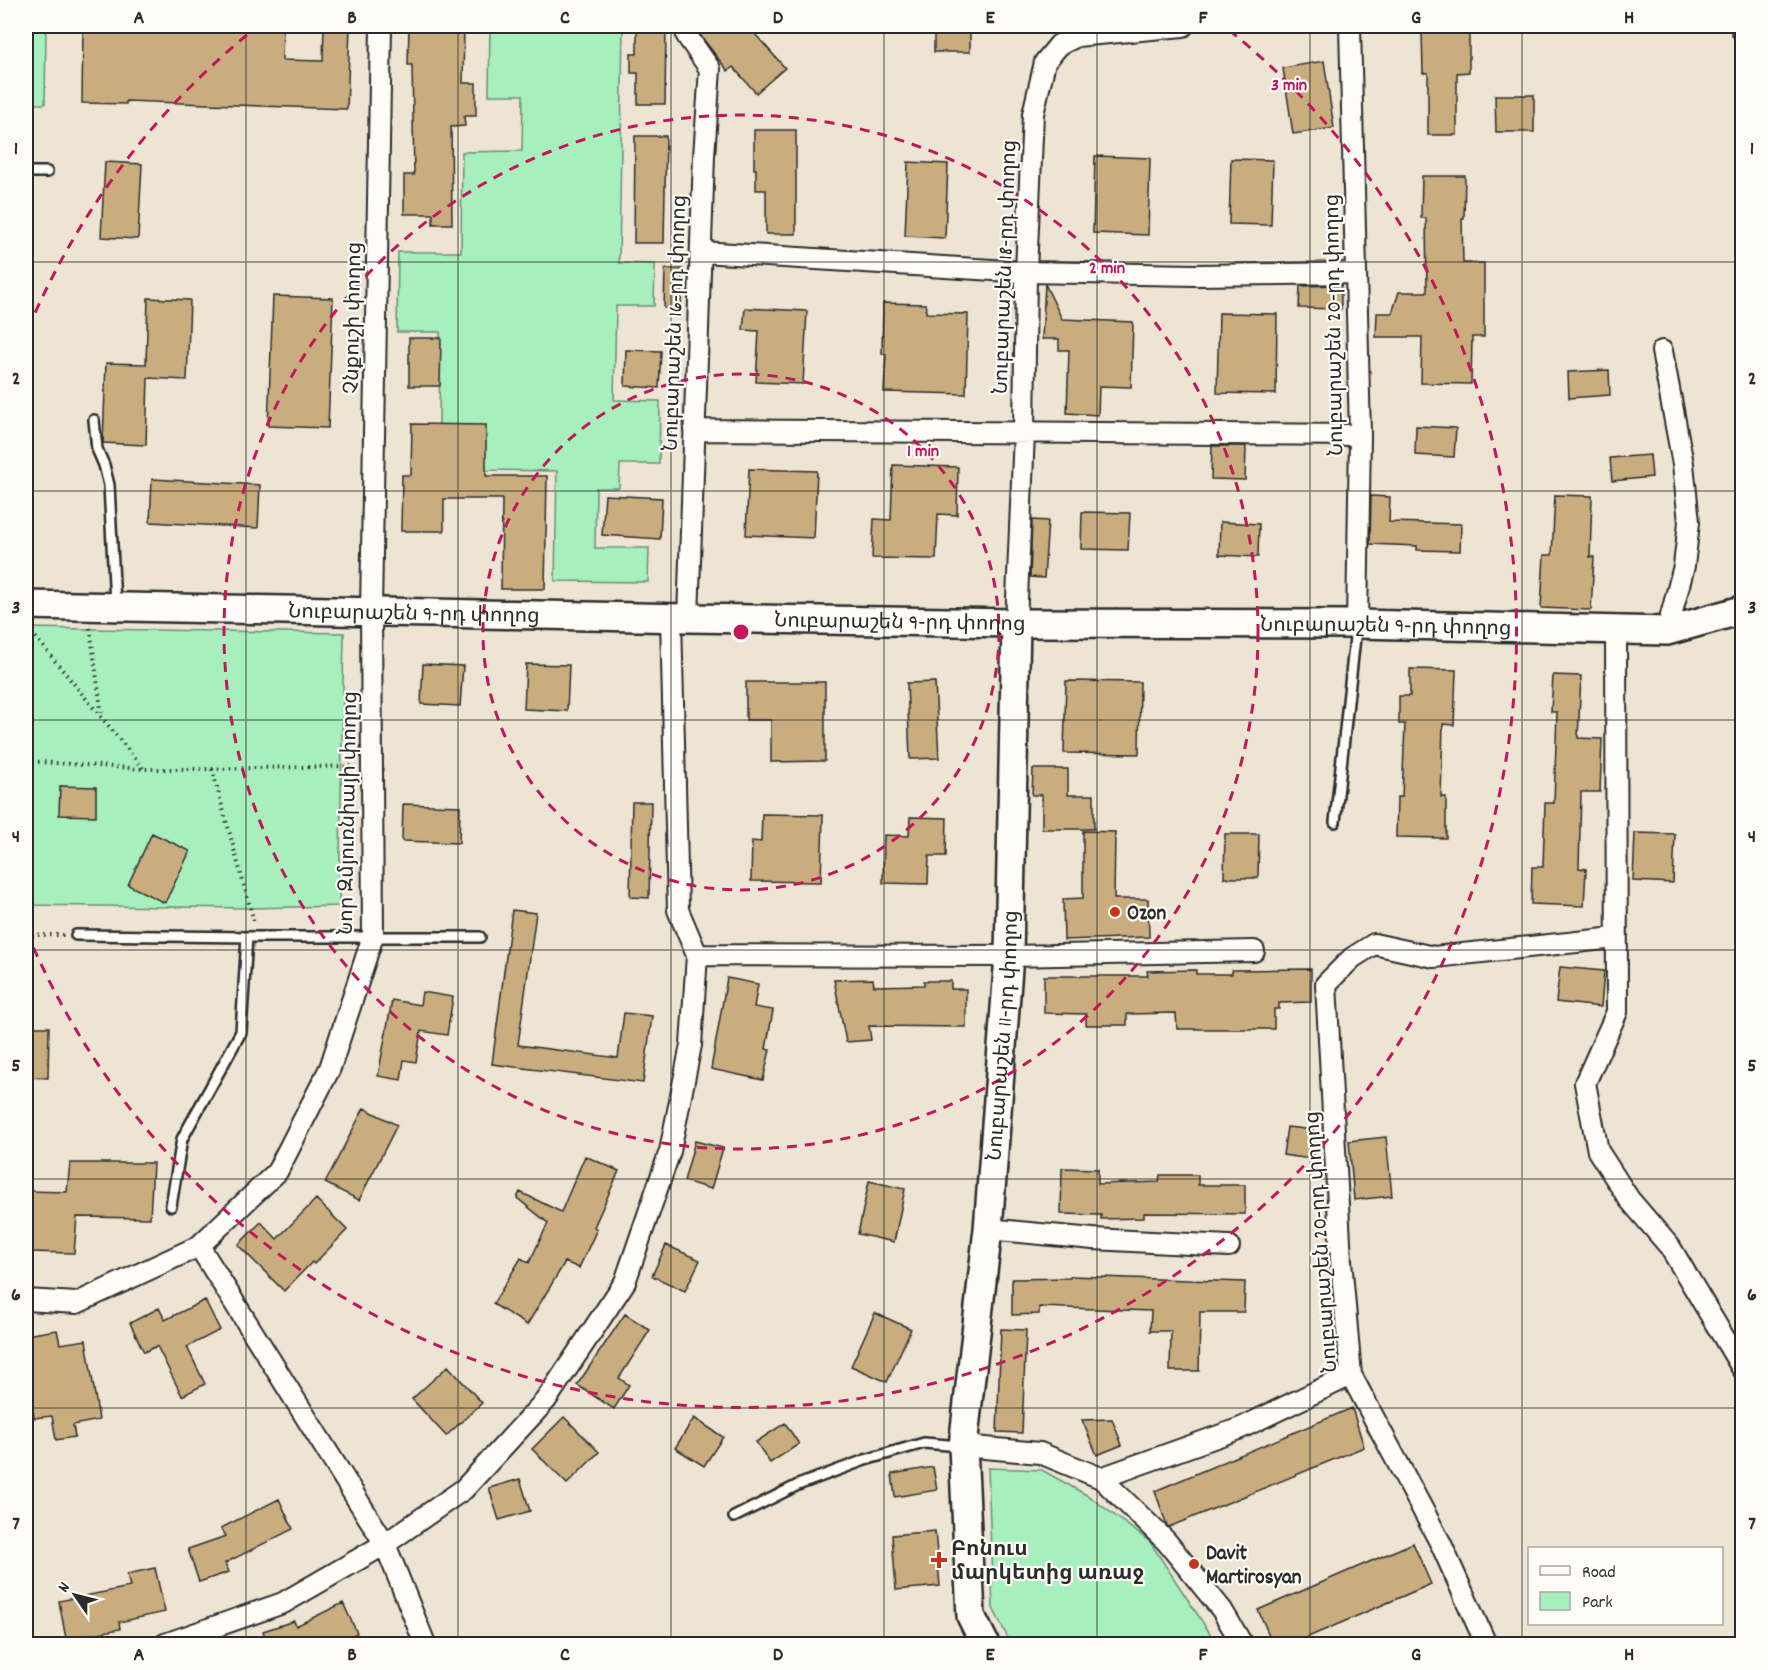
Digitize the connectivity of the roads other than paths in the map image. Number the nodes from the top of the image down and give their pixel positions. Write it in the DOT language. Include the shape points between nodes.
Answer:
graph roads {
  1 [pos="381,26"];
  2 [pos="1183,26"];
  3 [pos="1350,26"];
  4 [pos="1742,26"];
  5 [pos="1743,30"];
  6 [pos="687,36"];
  7 [pos="26,172"];
  8 [pos="47,172"];
  9 [pos="700,252"];
  10 [pos="1026,273"];
  11 [pos="1356,273"];
  12 [pos="1662,351"];
  13 [pos="94,420"];
  14 [pos="694,430"];
  15 [pos="1024,433"];
  16 [pos="1360,435"];
  17 [pos="26,605"];
  18 [pos="116,607"];
  19 [pos="372,610"];
  20 [pos="1743,610"];
  21 [pos="680,618"];
  22 [pos="1016,623"];
  23 [pos="1357,624"];
  24 [pos="1616,629"];
  25 [pos="1667,631"];
  26 [pos="1335,822"];
  27 [pos="76,935"];
  28 [pos="373,936"];
  29 [pos="250,937"];
  30 [pos="480,937"];
  31 [pos="1615,938"];
  32 [pos="1254,951"];
  33 [pos="697,955"];
  34 [pos="1009,956"];
  35 [pos="171,1206"];
  36 [pos="988,1229"];
  37 [pos="199,1246"];
  38 [pos="1229,1246"];
  39 [pos="26,1300"];
  40 [pos="1743,1368"];
  41 [pos="1351,1375"];
  42 [pos="963,1446"];
  43 [pos="1101,1478"];
  44 [pos="734,1517"];
  45 [pos="385,1544"];
  46 [pos="165,1644"];
  47 [pos="425,1644"];
  48 [pos="985,1644"];
  49 [pos="1242,1644"];
  50 [pos="1486,1644"];
  1 -- 19 [label="street, Չնքուշի փողոց"];
  2 -- 10 [label="street, Նուբարաշեն 18-րդ փողոց" via="1077,36 1059,45 1045,62 1033,114"];
  3 -- 11 [label="street, Նուբարաշեն 20-րդ փողոց"];
  4 -- 5 [label="street"];
  6 -- 9 [label="street, Նուբարաշեն 16-րդ փողոց" via="710,69"];
  7 -- 8 [label="lane"];
  9 -- 10 [label="street"];
  9 -- 14 [label="street, Նուբարաշեն 16-րդ փողոց"];
  10 -- 11 [label="street"];
  10 -- 15 [label="street, Նուբարաշեն 18-րդ փողոց"];
  11 -- 16 [label="street, Նուբարաշեն 20-րդ փողոց"];
  12 -- 25 [label="street" via="1682,454 1689,522"];
  13 -- 18 [label="lane" via="97,449 109,485"];
  14 -- 15 [label="street"];
  14 -- 21 [label="street, Նուբարաշեն 16-րդ փողոց"];
  15 -- 16 [label="street"];
  15 -- 22 [label="street, Նուբարաշեն 18-րդ փողոց"];
  16 -- 23 [label="street, Նուբարաշեն 20-րդ փողոց"];
  17 -- 18 [label="main road, Նուբարաշեն 9-րդ փողոց"];
  18 -- 19 [label="main road, Նուբարաշեն 9-րդ փողոց"];
  19 -- 21 [label="main road, Նուբարաշեն 9-րդ փողոց"];
  19 -- 28 [label="street, Նոր Զմյուռնիայի փողոց"];
  20 -- 25 [label="main road, Նուբարաշեն 9-րդ փողոց"];
  21 -- 22 [label="main road, Նուբարաշեն 9-րդ փողոց"];
  21 -- 33 [label="street, Նուբարաշեն 16-րդ փողոց" via="678,910"];
  22 -- 23 [label="main road, Նուբարաշեն 9-րդ փողոց"];
  22 -- 34 [label="main road, Նուբարաշեն 11-րդ փողոց"];
  23 -- 24 [label="main road, Նուբարաշեն 9-րդ փողոց"];
  23 -- 26 [label="lane"];
  24 -- 25 [label="main road, Նուբարաշեն 9-րդ փողոց"];
  24 -- 31 [label="street"];
  27 -- 29 [label="lane"];
  28 -- 29 [label="lane"];
  28 -- 30 [label="lane"];
  28 -- 37 [label="street, Նոր Զմյուռնիայի փողոց" via="330,1068 278,1172"];
  29 -- 35 [label="lane" via="242,1032 182,1139"];
  31 -- 40 [label="street" via="1617,1012 1584,1083 1598,1151 1629,1199 1670,1247"];
  31 -- 41 [label="street, Նուբարաշեն 20-րդ փողոց" via="1434,957 1374,944 1352,958 1326,984"];
  32 -- 34 [label="street"];
  33 -- 34 [label="street"];
  33 -- 45 [label="street" via="691,1045 670,1151 625,1282 546,1400 464,1489"];
  34 -- 36 [label="main road, Նուբարաշեն 11-րդ փողոց"];
  36 -- 38 [label="street"];
  36 -- 42 [label="main road, Նուբարաշեն 11-րդ փողոց"];
  37 -- 39 [label="street, Նոր Զմյուռնիայի փողոց" via="77,1303"];
  37 -- 45 [label="street"];
  41 -- 43 [label="street" via="1241,1428"];
  41 -- 50 [label="street, Նուբարաշեն 20-րդ փողոց" via="1441,1544"];
  42 -- 43 [label="street" via="1040,1454"];
  42 -- 44 [label="lane" via="924,1443 865,1460 798,1485"];
  42 -- 48 [label="main road, Նուբարաշեն 11-րդ փողոց" via="971,1616"];
  43 -- 49 [label="street" via="1166,1541 1222,1610"];
  45 -- 46 [label="street" via="283,1603"];
  45 -- 47 [label="street"];
}
